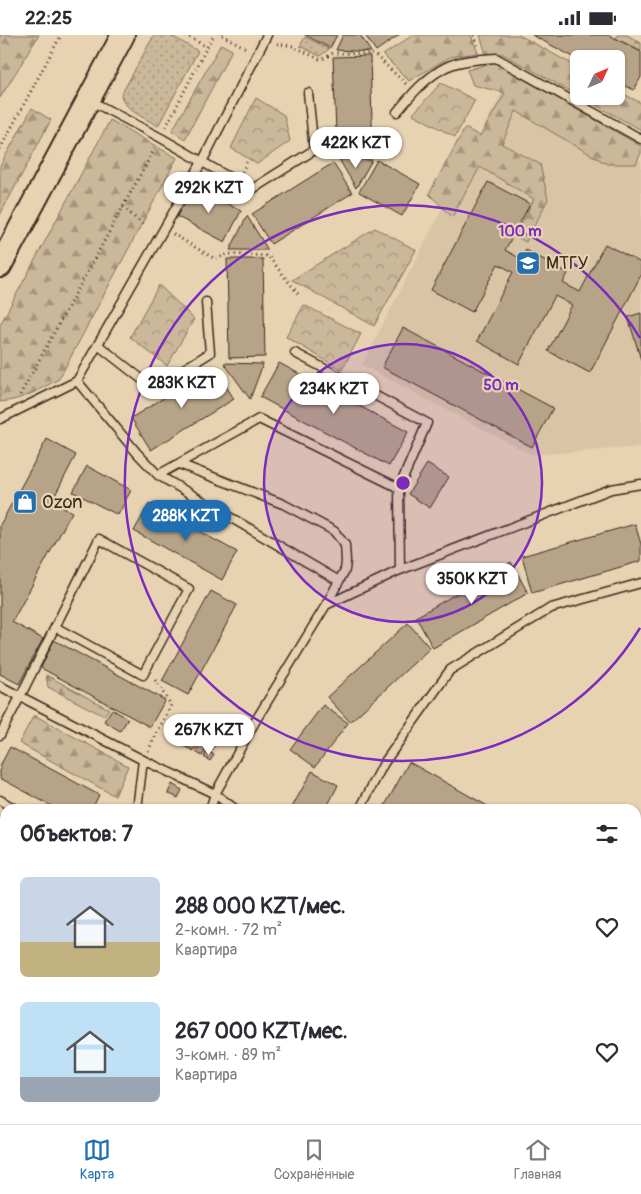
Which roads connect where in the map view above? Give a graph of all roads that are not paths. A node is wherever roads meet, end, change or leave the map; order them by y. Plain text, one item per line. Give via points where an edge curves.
1 (123, 35) edge
2 (265, 38) edge
3 (308, 93) dead end
4 (89, 100) junction
5 (396, 112) dead end
6 (641, 139) edge
7 (202, 162) junction
8 (0, 266) edge
9 (206, 302) dead end
10 (98, 345) junction
11 (295, 353) dead end
12 (77, 381) junction
13 (0, 419) edge
14 (179, 464) junction
15 (158, 475) junction
16 (641, 484) edge
17 (399, 488) junction
18 (400, 570) junction
19 (339, 581) junction
20 (641, 583) edge
21 (326, 605) junction
22 (55, 627) junction
23 (0, 686) edge
24 (20, 697) junction
25 (0, 735) edge
26 (143, 760) junction
27 (214, 794) junction
28 (138, 804) edge
29 (211, 804) edge
30 (228, 804) edge
31 (363, 804) edge

1 - 4 main road
2 - 7 lane
3 - 7 lane via 314,150 251,190
4 - 7 lane
4 - 8 main road
5 - 6 lane via 424,82 446,67 474,59 496,58
7 - 10 lane
9 - 10 lane via 210,353 153,388
10 - 12 lane
11 - 17 lane via 427,423
12 - 13 lane
12 - 15 lane
14 - 15 lane
14 - 17 lane via 259,419
14 - 19 lane via 282,505 334,531 345,545 345,570
15 - 19 lane
16 - 18 lane via 611,489
17 - 18 lane
18 - 21 lane
19 - 21 lane
20 - 31 lane via 551,608 450,670 384,763
21 - 27 lane
22 - 22 lane via 99,539 189,589 143,675
22 - 24 lane
23 - 24 lane
24 - 25 lane
24 - 26 lane
26 - 27 lane
26 - 28 lane
27 - 29 lane
27 - 30 lane

